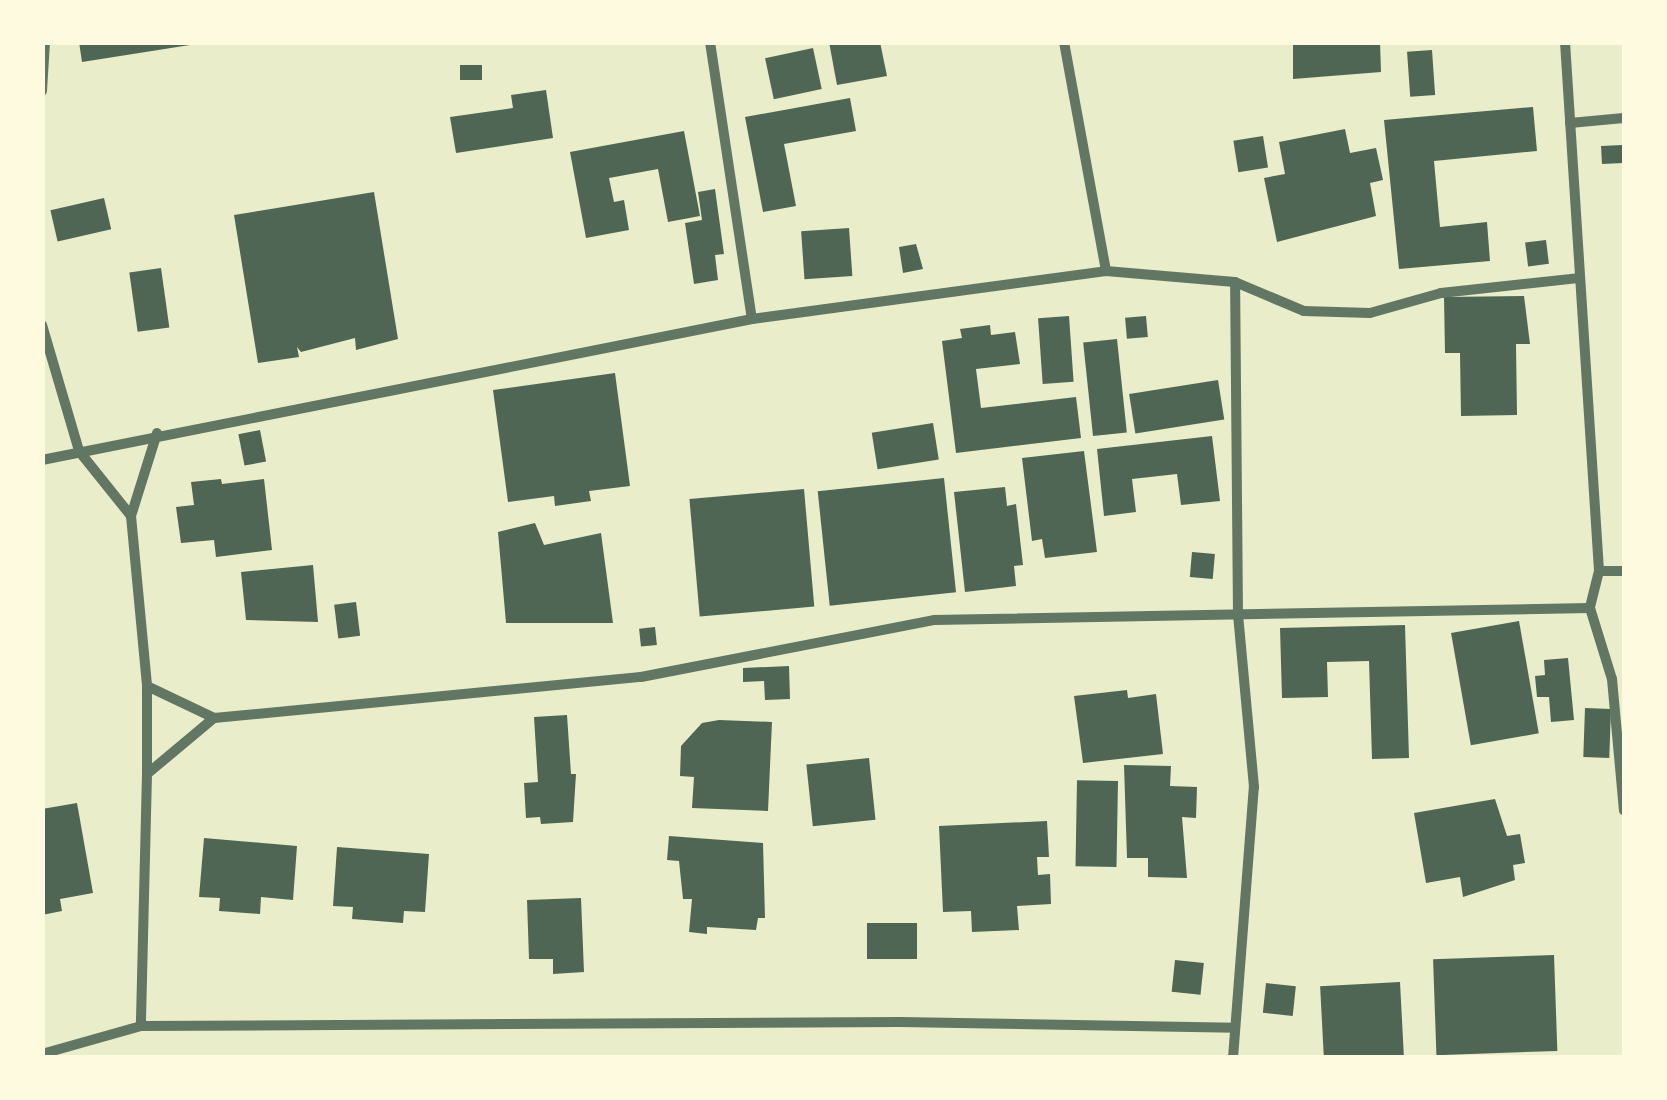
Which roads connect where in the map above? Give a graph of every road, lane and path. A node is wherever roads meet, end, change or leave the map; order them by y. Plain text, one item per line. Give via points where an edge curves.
1 (44, 42) edge
2 (710, 42) edge
3 (1064, 42) edge
4 (1565, 42) edge
5 (42, 91) edge
6 (1624, 118) edge
7 (1570, 123) junction
8 (1106, 271) junction
9 (1578, 278) junction
10 (1235, 282) junction
11 (752, 319) junction
12 (42, 324) edge
13 (158, 433) junction
14 (79, 451) junction
15 (42, 460) edge
16 (131, 516) junction
17 (1599, 571) junction
18 (1624, 572) edge
19 (1590, 608) junction
20 (1238, 615) junction
21 (147, 686) junction
22 (214, 718) junction
23 (147, 774) junction
24 (1624, 810) edge
25 (141, 1026) junction
26 (1236, 1028) junction
27 (42, 1054) edge
28 (1234, 1058) edge

1 - 5 street
2 - 11 street
3 - 8 street
4 - 7 street
6 - 7 street
7 - 9 street
8 - 10 street
8 - 11 street
9 - 10 street via 1441,293 1370,313 1304,311
9 - 17 street
10 - 20 street
11 - 13 street
12 - 14 street
13 - 14 street
13 - 16 street
14 - 15 street
14 - 16 street
16 - 21 street
17 - 18 street
17 - 19 street
19 - 20 street
19 - 24 street via 1612,679
20 - 22 street via 934,620 642,677
20 - 26 street via 1254,787
21 - 22 street
21 - 23 street
22 - 23 street
23 - 25 street
25 - 26 street
25 - 27 street
26 - 28 street

